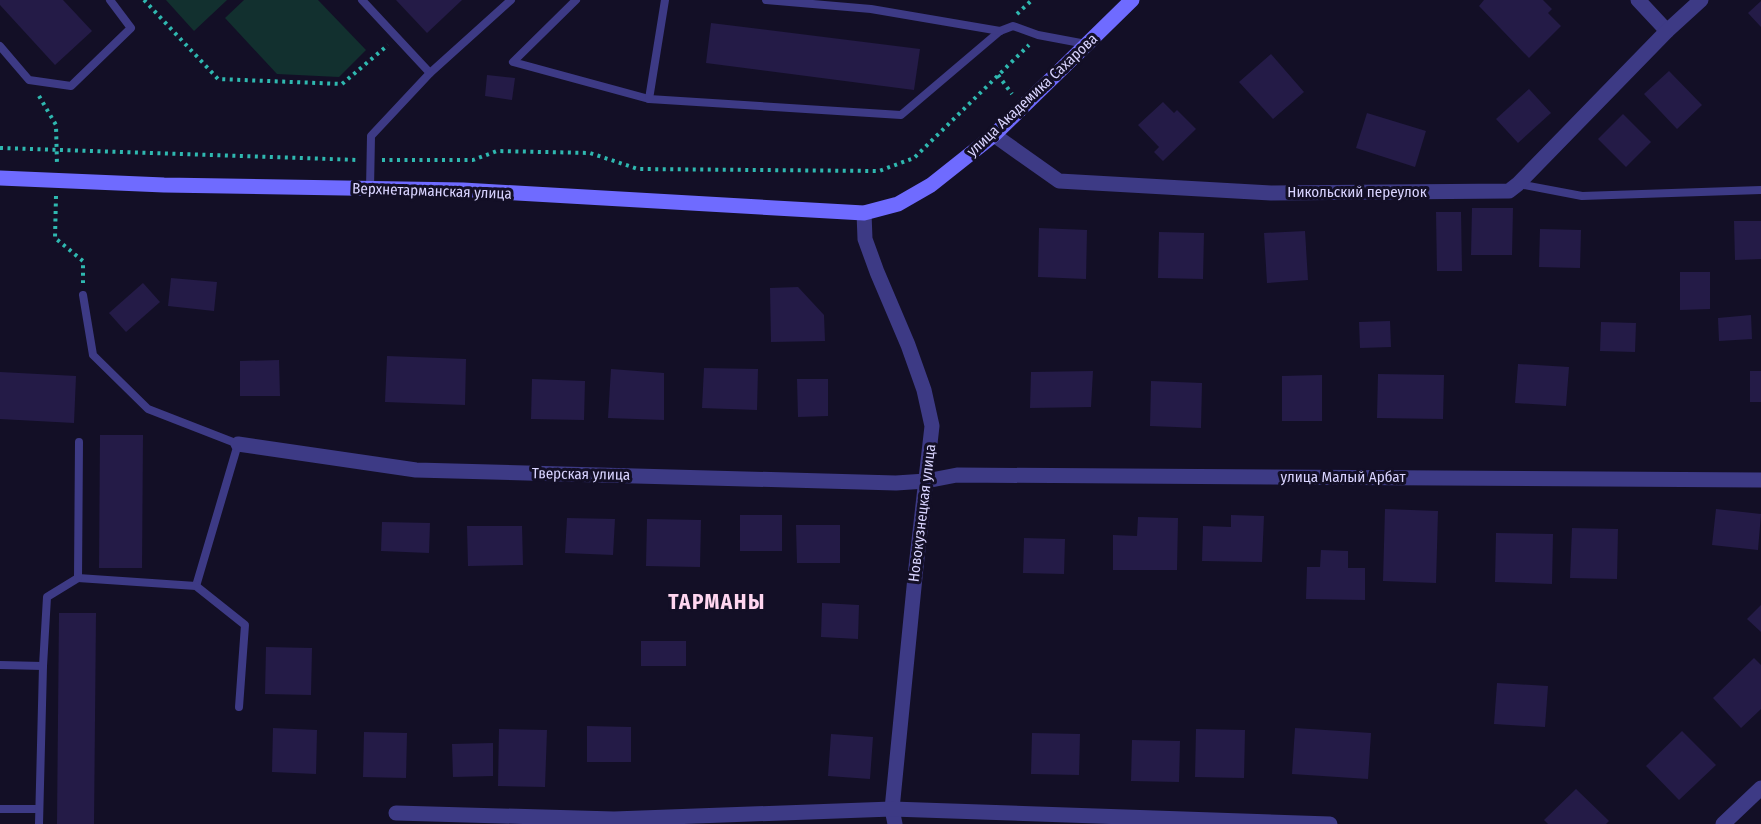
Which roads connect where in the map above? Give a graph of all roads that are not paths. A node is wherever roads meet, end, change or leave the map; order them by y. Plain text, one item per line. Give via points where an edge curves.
1 (110, 0) edge
2 (362, 0) edge
3 (511, 0) edge
4 (576, 0) edge
5 (665, 0) edge
6 (766, 0) edge
7 (1132, 0) edge
8 (1638, 0) edge
9 (1701, 0) edge
10 (872, 4) edge
11 (1000, 31) junction
12 (1667, 31) junction
13 (1086, 44) junction
14 (0, 46) edge
15 (430, 73) junction
16 (649, 99) junction
17 (994, 135) junction
18 (0, 178) edge
19 (1518, 184) junction
20 (370, 189) junction
21 (1761, 190) edge
22 (864, 213) junction
23 (83, 295) dead end
24 (79, 442) dead end
25 (238, 444) junction
26 (1761, 480) edge
27 (926, 481) junction
28 (78, 578) junction
29 (196, 586) junction
30 (0, 665) edge
31 (43, 666) junction
32 (239, 707) dead end
33 (1761, 788) edge
34 (0, 809) edge
35 (39, 809) junction
36 (396, 813) dead end
37 (893, 816) edge
38 (614, 821) edge
39 (39, 824) edge
40 (1330, 824) edge
41 (1724, 824) edge

1 - 14 lane via 131,28 71,86 29,80
2 - 15 lane
3 - 15 lane
4 - 16 lane via 513,62
5 - 16 lane
6 - 10 lane
7 - 13 street, улица Академика Сахарова
8 - 12 street
9 - 12 street
10 - 11 lane
11 - 13 lane via 1013,26
11 - 16 lane via 901,115
12 - 19 street
13 - 17 street, улица Академика Сахарова
15 - 20 lane via 371,136
17 - 19 street, Никольский переулок via 1059,181 1271,193 1509,191
17 - 22 street, улица Академика Сахарова via 931,185 898,204
18 - 20 street, Верхнетарманская улица
19 - 21 lane via 1582,196
20 - 22 street, Верхнетарманская улица via 463,190
22 - 27 street, Новокузнецкая улица via 865,239 926,399 932,426
23 - 25 lane via 93,356 148,409
24 - 28 lane
25 - 27 street, Тверская улица via 416,470
25 - 29 lane
26 - 27 street, улица Малый Арбат via 957,475
27 - 37 street, Новокузнецкая улица via 906,653
28 - 29 lane
28 - 31 lane via 47,597
29 - 32 lane via 245,625
30 - 31 lane
31 - 35 lane
33 - 41 street
34 - 35 lane
35 - 39 lane
36 - 38 street
37 - 38 street
37 - 40 street

